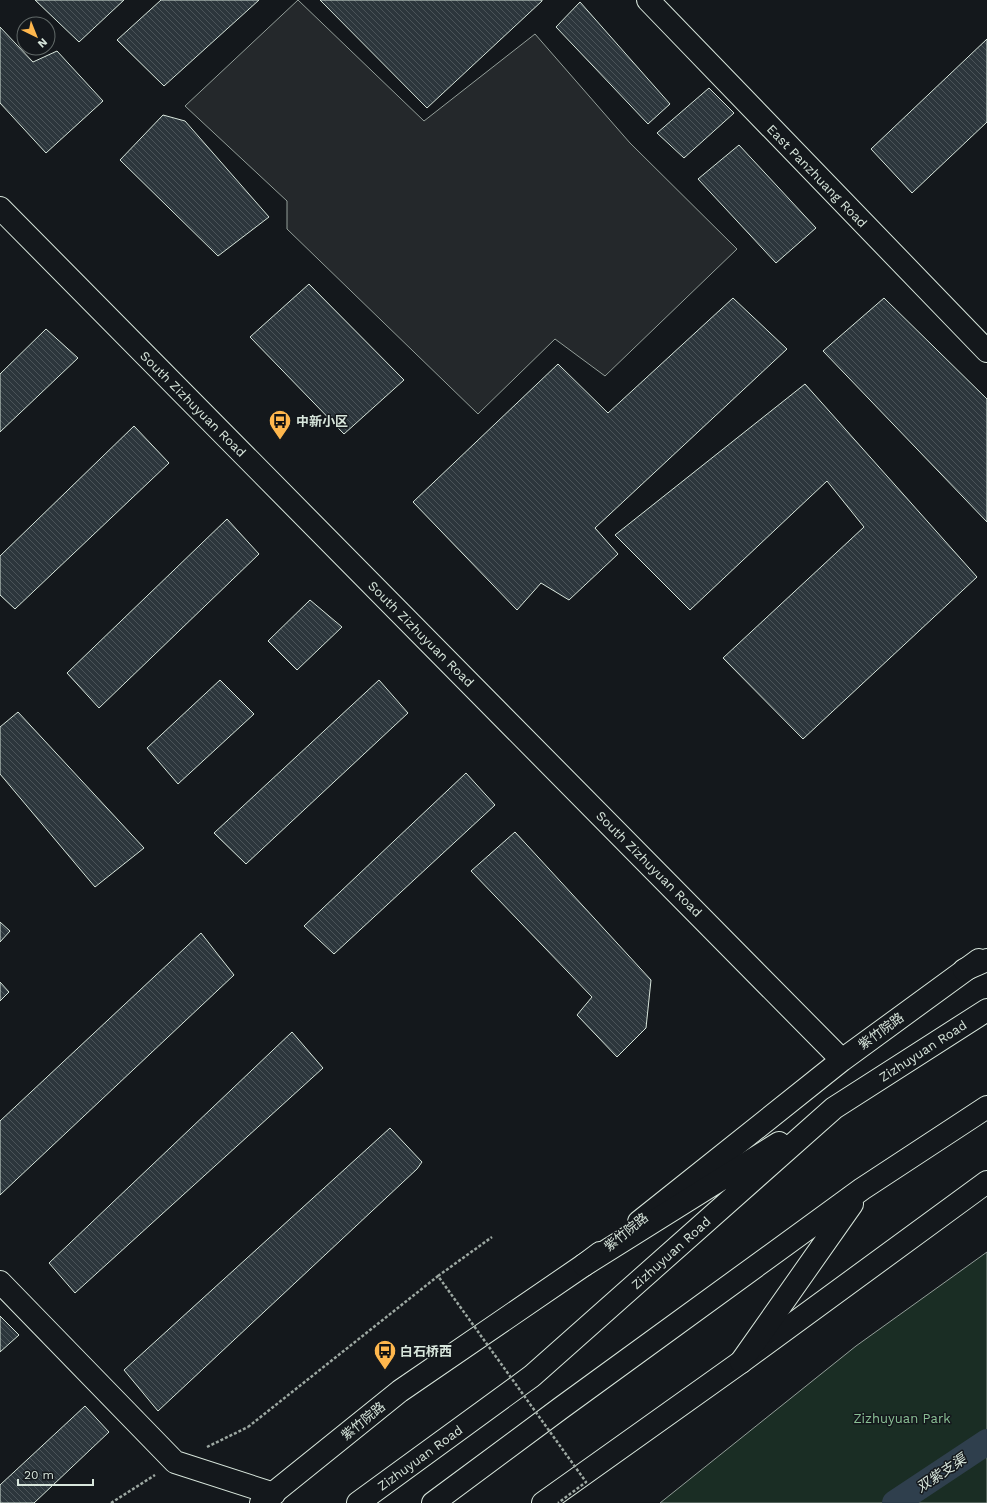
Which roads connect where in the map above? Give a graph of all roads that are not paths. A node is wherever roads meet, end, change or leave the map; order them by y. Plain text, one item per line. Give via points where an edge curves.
1 (648, 0) edge
2 (0, 208) edge
3 (987, 351) edge
4 (987, 955) edge
5 (987, 960) edge
6 (964, 970) junction
7 (987, 1010) edge
8 (842, 1060) junction
9 (987, 1106) edge
10 (834, 1108) junction
11 (987, 1182) edge
12 (862, 1189) junction
13 (584, 1265) junction
14 (0, 1282) edge
15 (741, 1362) junction
16 (267, 1499) edge
17 (358, 1503) edge
18 (433, 1503) edge
19 (543, 1503) edge

1 - 3 main road, East Panzhuang Road
2 - 8 main road, South Zizhuyuan Road
4 - 6 main road, 紫竹院路
5 - 6 main road
6 - 8 main road, 紫竹院路
7 - 10 main road, Zizhuyuan Road
8 - 13 main road, 紫竹院路
9 - 12 main road
10 - 13 main road
10 - 17 main road, Zizhuyuan Road via 532,1376
11 - 15 main road
12 - 15 main road
12 - 18 main road
13 - 16 main road, 紫竹院路 via 400,1391
14 - 16 main road via 176,1462
15 - 19 main road

